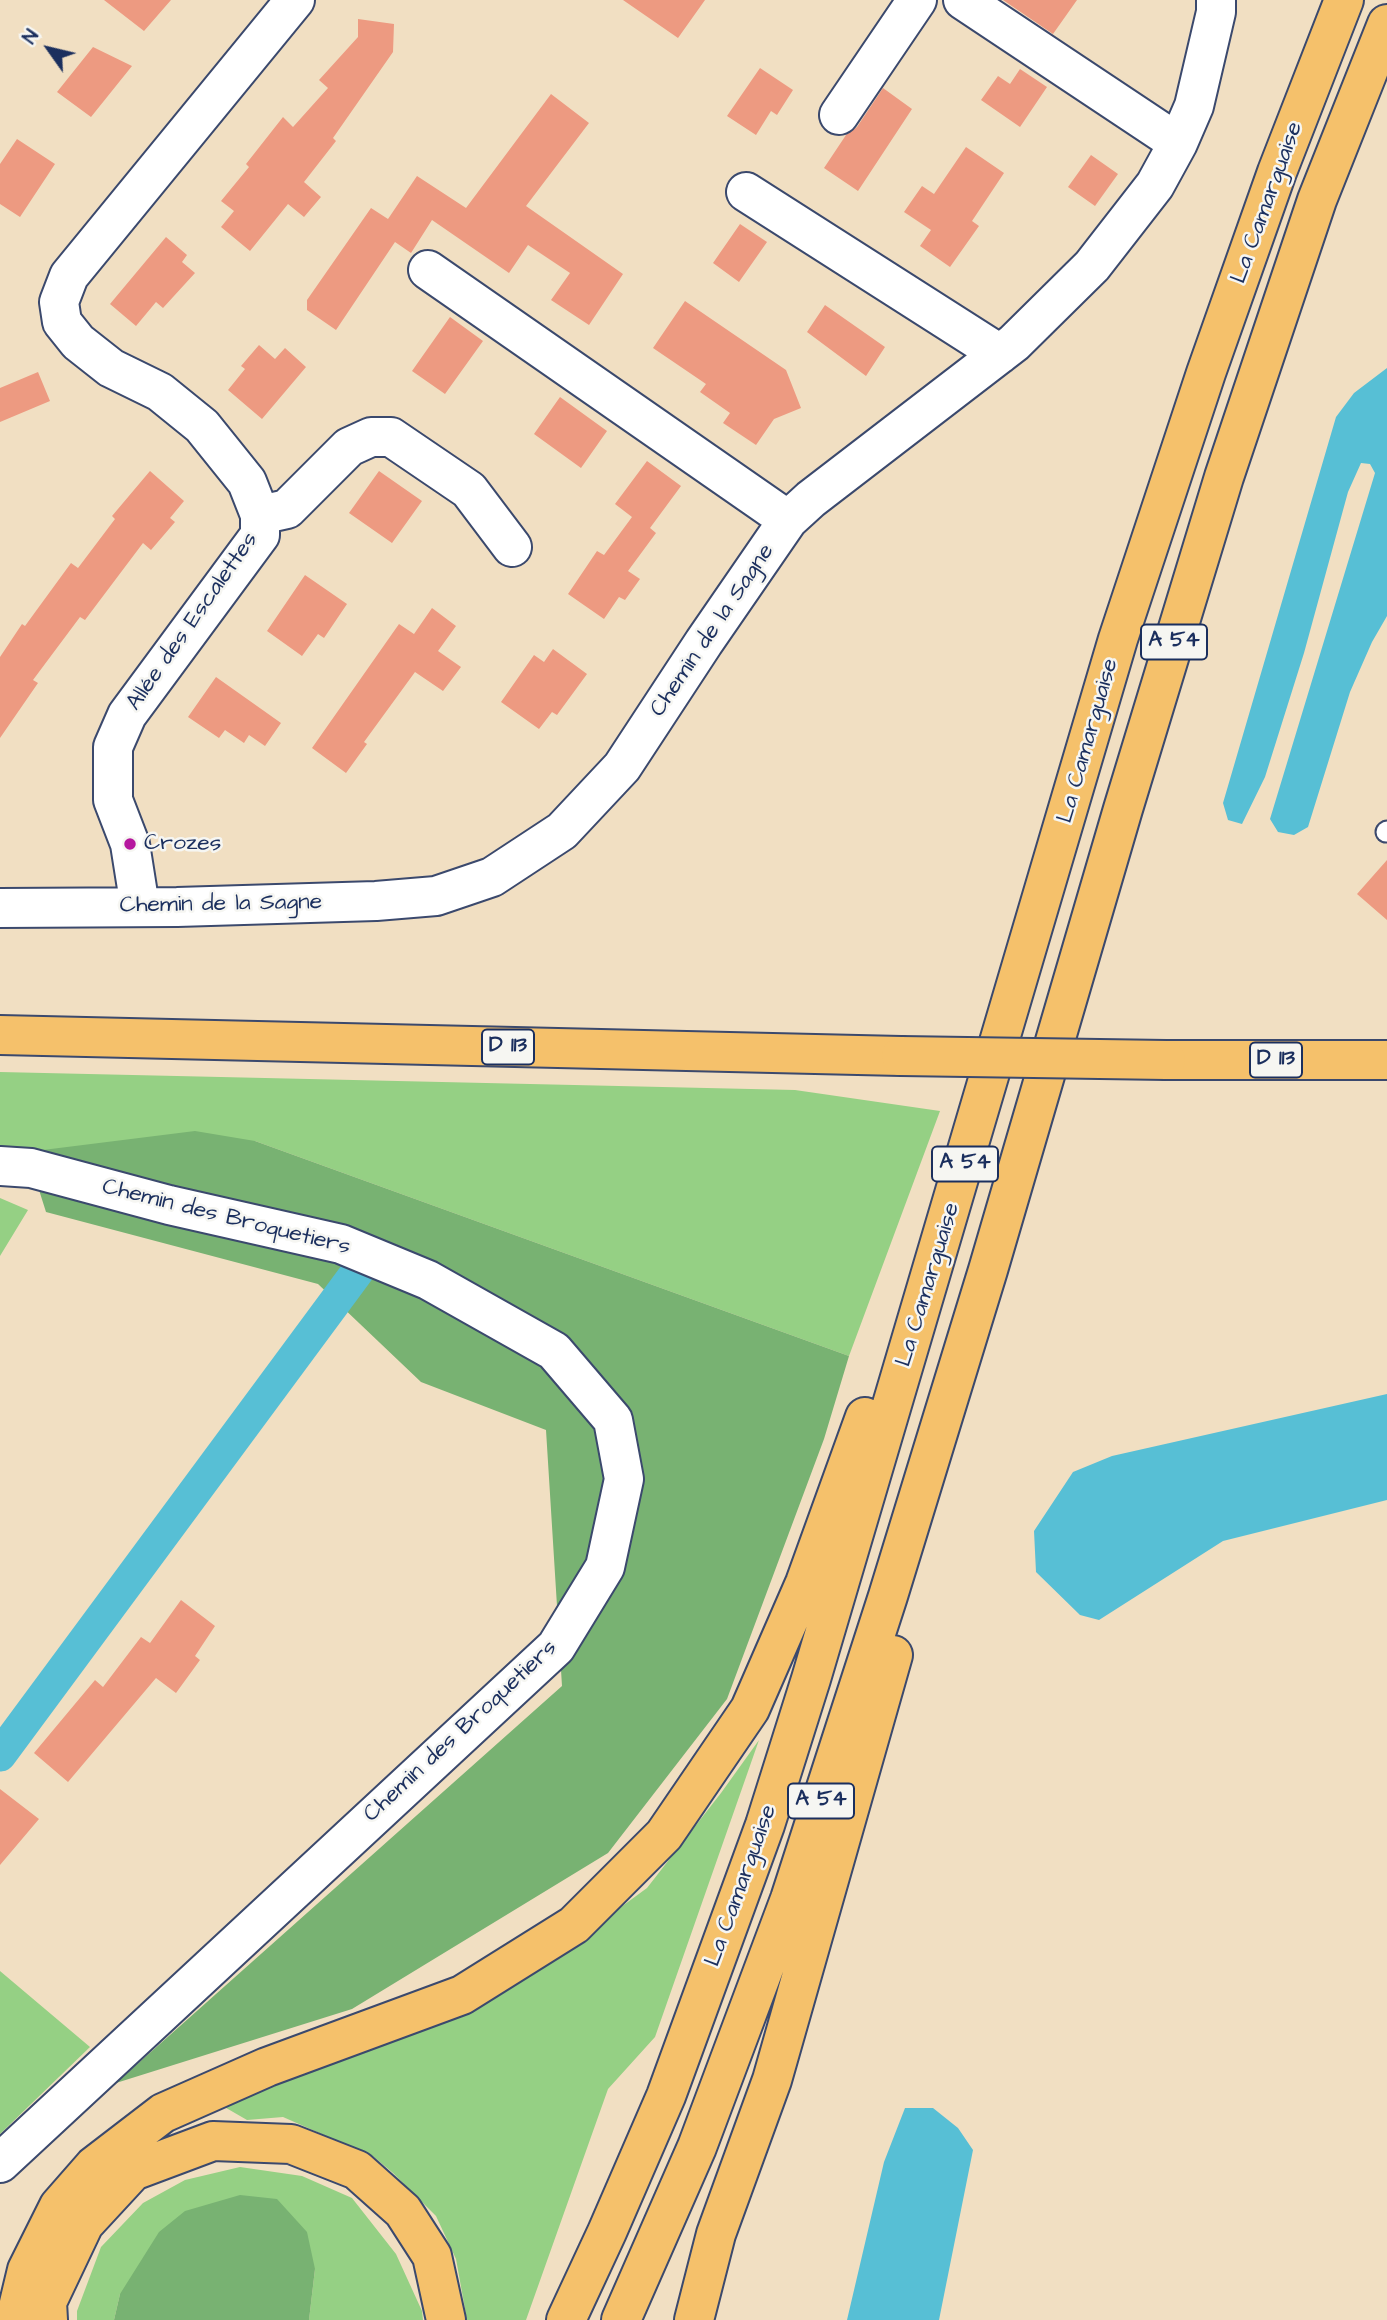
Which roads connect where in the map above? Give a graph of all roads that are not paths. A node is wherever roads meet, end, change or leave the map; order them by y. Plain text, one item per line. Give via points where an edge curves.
1 (295, 0) edge
2 (917, 0) edge
3 (962, 0) edge
4 (1216, 0) edge
5 (1344, 0) edge
6 (1387, 24) edge
7 (839, 115) dead end
8 (1178, 143) junction
9 (746, 192) dead end
10 (428, 270) dead end
11 (1000, 354) junction
12 (260, 515) junction
13 (788, 520) junction
14 (512, 547) dead end
15 (140, 907) junction
16 (0, 908) edge
17 (0, 1035) edge
18 (1387, 1060) edge
19 (972, 1142) junction
20 (0, 1166) edge
21 (988, 1270) junction
22 (0, 2163) edge
23 (15, 2320) edge
24 (48, 2320) edge
25 (446, 2320) edge
26 (566, 2320) edge
27 (621, 2320) edge
28 (695, 2320) edge

1 - 12 street, Allée des Escalettes via 69,276 59,302 62,322 78,342 111,368 160,392 202,426 247,482
2 - 7 street
3 - 8 street
4 - 8 street, Chemin de la Sagne via 1194,106
5 - 19 main road, La Camarguaise / A 54 via 1206,373 1118,639
6 - 21 main road, La Camarguaise / A 54 via 1317,200 1224,477
8 - 11 street, Chemin de la Sagne via 1155,185 1092,266
9 - 11 street
10 - 13 street
11 - 13 street, Chemin de la Sagne
12 - 14 street via 287,509 349,447 372,437 391,437 469,491
12 - 15 street, Allée des Escalettes via 260,535 127,715 113,747 113,800 130,844
13 - 15 street, Chemin de la Sagne via 622,767 562,831 492,877 436,896
15 - 16 street, Chemin de la Sagne
17 - 18 main road, D 113, bridge via 901,1056
19 - 23 main road via 805,1583 750,1709 664,1835 574,1925 461,1995 267,2067 163,2113 94,2166 59,2206 27,2270
19 - 26 main road, La Camarguaise / A 54 via 765,1825 666,2096
20 - 22 street, Chemin des Broquetiers via 31,1168 341,1244 428,1280 554,1351 613,1420 624,1479 606,1567 556,1647
21 - 27 main road, La Camarguaise / A 54 via 790,1899 696,2147
21 - 28 main road via 885,1689 772,2080 716,2234
24 - 25 main road via 47,2302 84,2224 133,2171 213,2141 291,2144 357,2170 403,2211 432,2256

